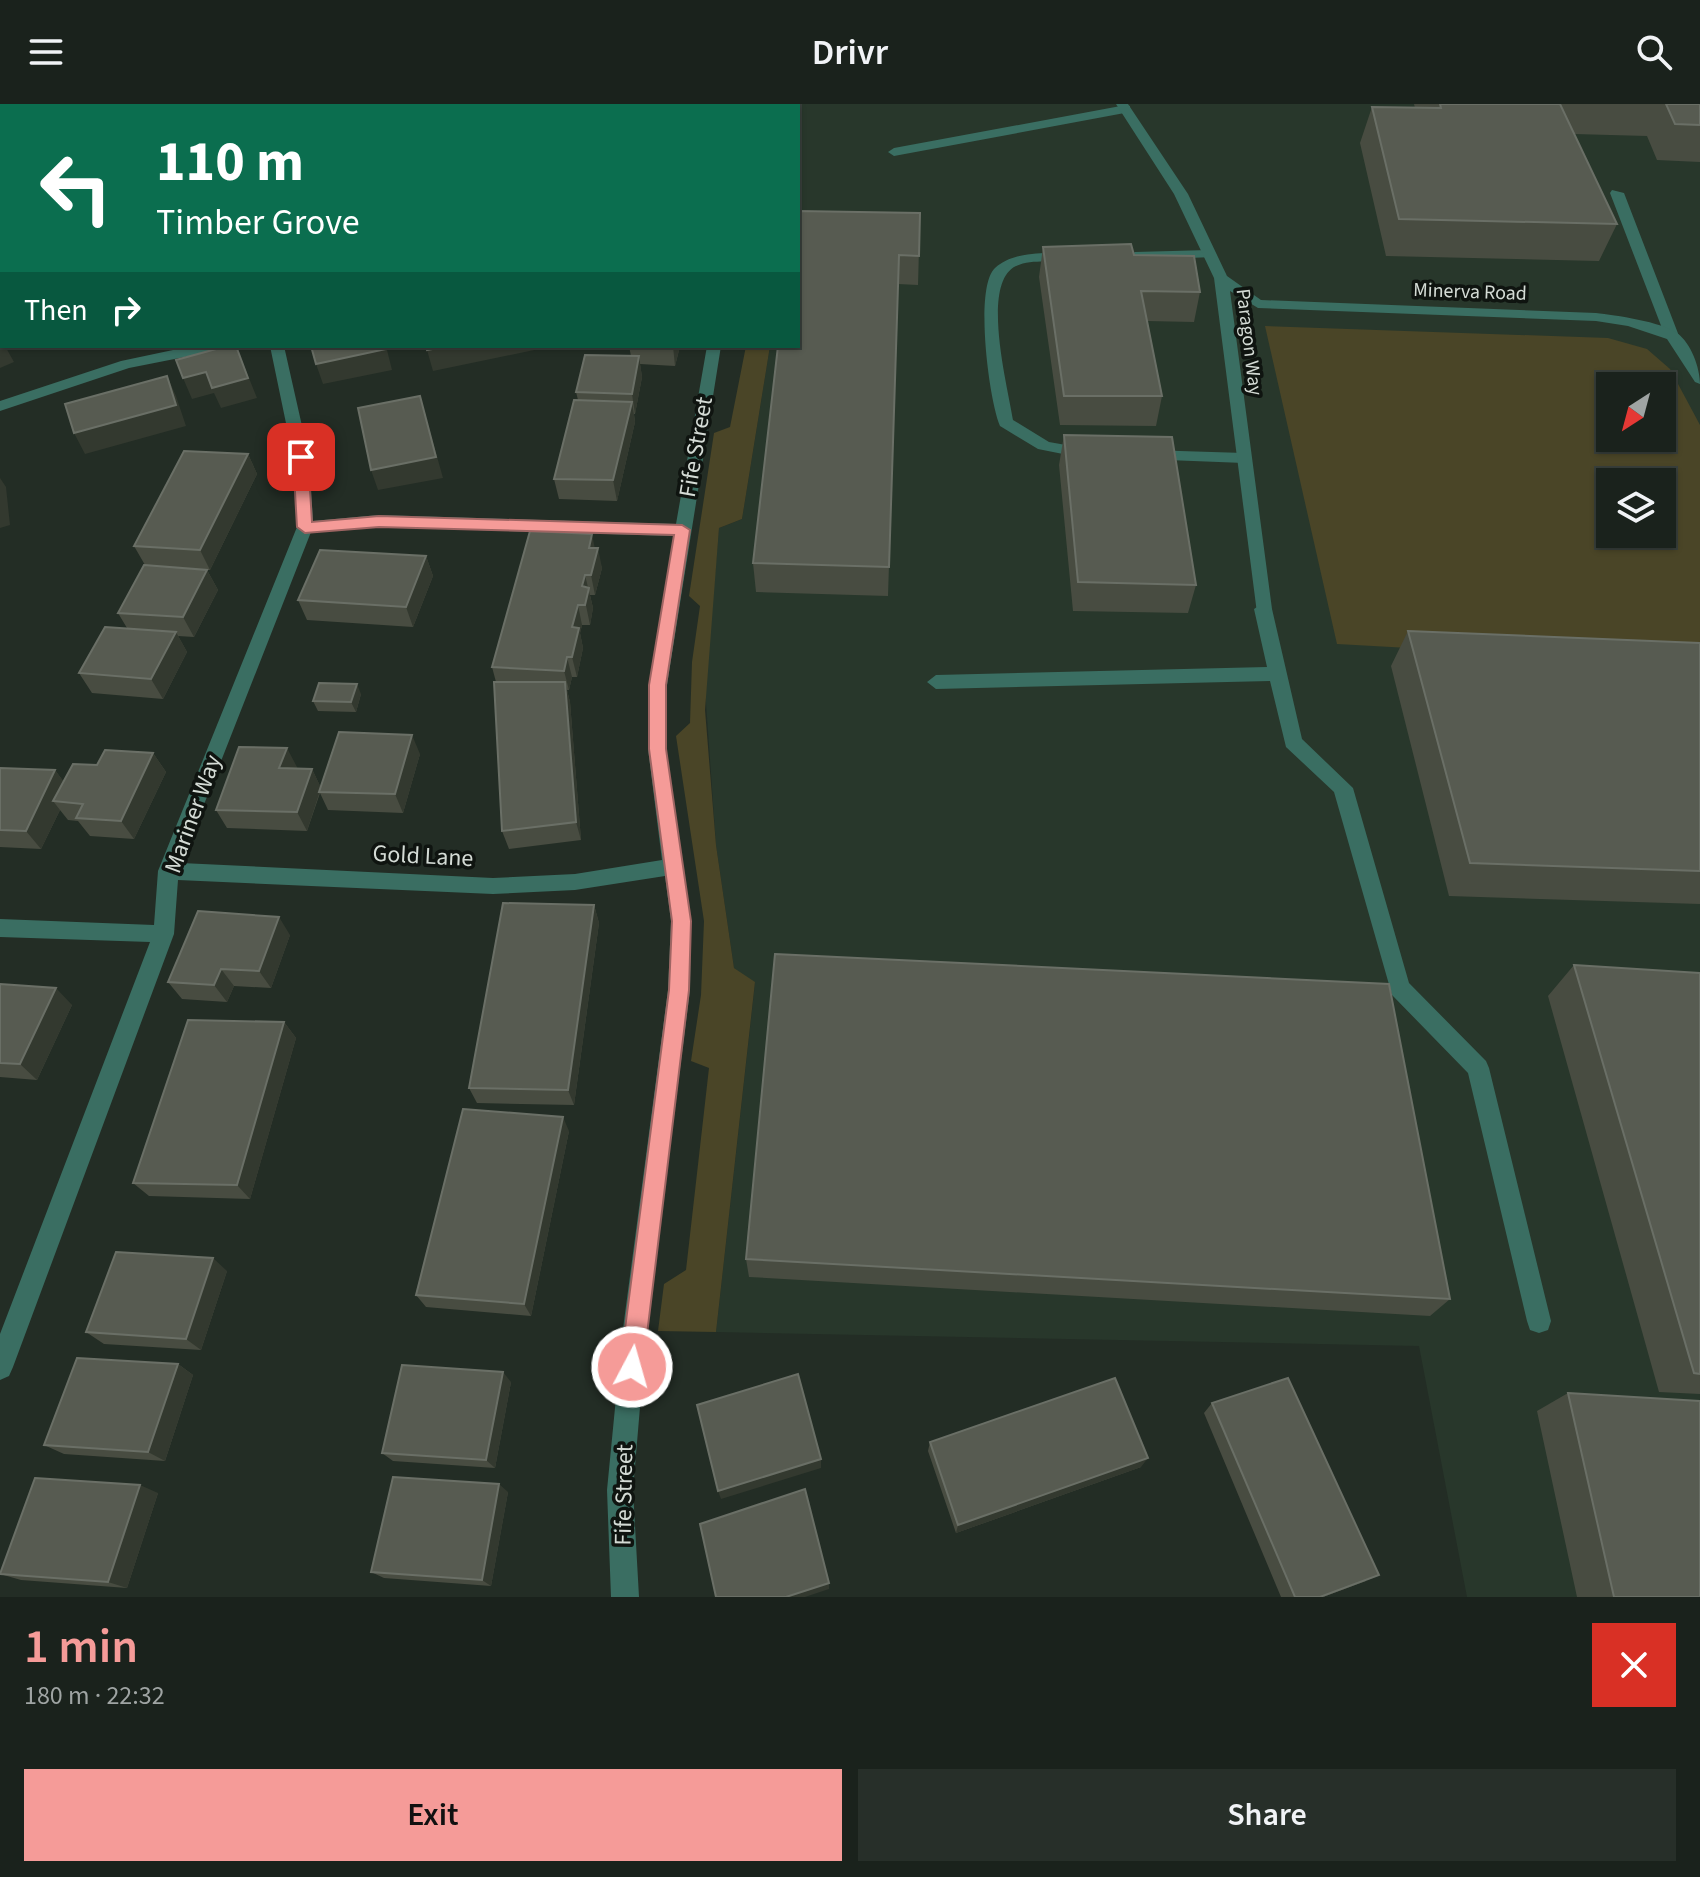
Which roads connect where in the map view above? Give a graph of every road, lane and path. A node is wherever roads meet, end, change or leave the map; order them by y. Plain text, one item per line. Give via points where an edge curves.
1 (1124, 107) edge
2 (894, 152) dead end
3 (1617, 193) dead end
4 (1209, 254) junction
5 (1119, 256) edge
6 (1090, 257) edge
7 (1221, 278) junction
8 (1672, 336) junction
9 (205, 348) edge
10 (277, 348) edge
11 (714, 348) edge
12 (1700, 379) edge
13 (0, 406) edge
14 (1244, 458) junction
15 (305, 527) junction
16 (682, 530) junction
17 (1278, 674) junction
18 (936, 682) dead end
19 (675, 866) junction
20 (168, 871) junction
21 (0, 928) edge
22 (164, 934) junction
23 (1539, 1321) dead end
24 (0, 1367) edge
25 (625, 1597) edge

1 - 2 street
1 - 4 street, Paragon Way via 1181,194
3 - 8 street
4 - 5 street
4 - 7 street, Paragon Way
6 - 14 street via 1030,258 996,274 988,295 1006,422 1031,443 1067,453
7 - 8 street, Minerva Road via 1258,304 1596,317
7 - 14 street, Paragon Way
8 - 12 street
9 - 13 street via 126,364
10 - 15 street, Mariner Way via 301,457
11 - 16 street, Fife Street
14 - 17 street, Paragon Way via 1263,609
15 - 16 street via 379,521
15 - 20 street, Mariner Way
16 - 19 street, Fife Street via 658,685 657,749
17 - 18 street
17 - 23 street, Paragon Way via 1293,742 1343,788 1400,988 1478,1068
19 - 20 street, Gold Lane via 575,882 493,886
19 - 25 street, Fife Street via 681,921 679,990 634,1336 620,1490
20 - 22 street, Mariner Way
21 - 22 street
22 - 24 street, Mariner Way

